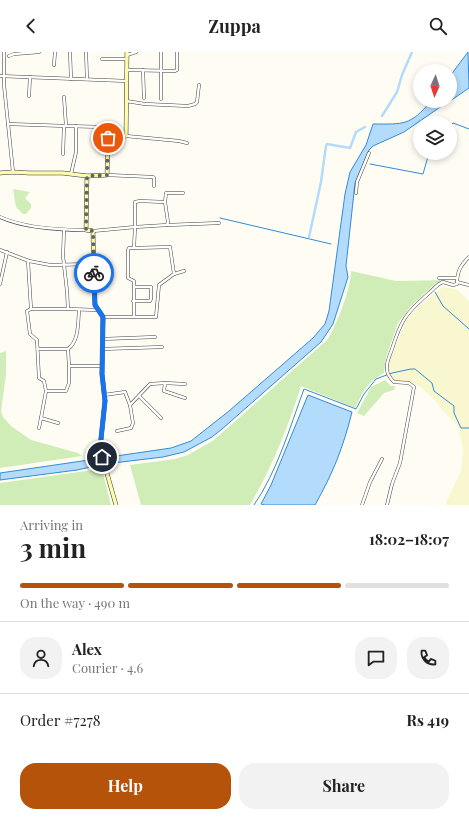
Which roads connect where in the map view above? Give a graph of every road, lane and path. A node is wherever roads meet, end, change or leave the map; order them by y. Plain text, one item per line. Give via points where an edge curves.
1 (39, 52) edge
2 (55, 52) edge
3 (70, 52) edge
4 (86, 52) edge
5 (136, 52) edge
6 (161, 52) edge
7 (177, 52) edge
8 (14, 53) edge
9 (6, 55) edge
10 (127, 55) edge
11 (102, 58) dead end
12 (54, 65) dead end
13 (128, 70) junction
14 (143, 70) junction
15 (161, 70) junction
16 (2, 76) edge
17 (30, 77) junction
18 (71, 79) junction
19 (87, 79) junction
20 (127, 81) junction
21 (199, 85) dead end
22 (29, 96) dead end
23 (64, 97) dead end
24 (144, 98) dead end
25 (161, 99) dead end
26 (126, 101) junction
27 (8, 124) junction
28 (65, 126) junction
29 (76, 126) junction
30 (111, 134) junction
31 (126, 136) junction
32 (187, 143) dead end
33 (369, 153) dead end
34 (64, 154) dead end
35 (13, 172) junction
36 (0, 173) edge
37 (72, 174) junction
38 (107, 175) junction
39 (87, 176) junction
40 (154, 186) dead end
41 (183, 193) dead end
42 (356, 193) dead end
43 (165, 202) junction
44 (0, 217) edge
45 (219, 223) dead end
46 (167, 225) junction
47 (135, 227) junction
48 (64, 230) junction
49 (86, 230) junction
50 (93, 231) junction
51 (134, 248) junction
52 (0, 250) edge
53 (7, 252) junction
54 (469, 257) edge
55 (28, 260) junction
56 (93, 264) junction
57 (64, 265) junction
58 (184, 271) dead end
59 (174, 274) junction
60 (439, 278) dead end
61 (456, 278) junction
62 (0, 284) edge
63 (456, 284) junction
64 (469, 285) edge
65 (134, 287) junction
66 (133, 301) junction
67 (31, 309) junction
68 (68, 309) junction
69 (79, 310) junction
70 (98, 310) junction
71 (103, 317) junction
72 (134, 317) junction
73 (154, 337) dead end
74 (102, 339) junction
75 (162, 347) dead end
76 (38, 349) junction
77 (68, 349) junction
78 (102, 349) junction
79 (69, 366) junction
80 (102, 366) junction
81 (165, 383) junction
82 (185, 384) dead end
83 (46, 391) junction
84 (104, 395) junction
85 (139, 396) junction
86 (185, 398) dead end
87 (130, 405) junction
88 (41, 418) junction
89 (161, 418) dead end
90 (58, 423) dead end
91 (39, 428) dead end
92 (117, 431) dead end
93 (382, 459) dead end
94 (116, 505) edge
95 (362, 505) edge
96 (387, 505) edge

1 - 8 street
2 - 12 street
3 - 18 street
4 - 19 street
5 - 10 street
6 - 15 street
7 - 15 street via 176,70
8 - 9 street
9 - 16 street
10 - 11 street
10 - 13 main road
13 - 14 street
13 - 20 main road
14 - 15 street
14 - 24 street
15 - 25 street
16 - 17 street
16 - 27 street
17 - 18 street
17 - 22 street
18 - 19 street
19 - 20 street
20 - 26 main road
21 - 26 street via 197,102 188,106
23 - 28 street
26 - 31 main road
27 - 28 street
27 - 35 street
28 - 29 street
28 - 34 street
29 - 30 street via 103,127
29 - 37 street via 76,152
30 - 31 main road
30 - 38 main road via 108,138
31 - 32 street
33 - 42 street via 357,182
35 - 36 main road
35 - 37 main road
37 - 39 main road
38 - 39 main road
38 - 40 street via 153,177
39 - 49 main road
41 - 43 street via 166,193
43 - 46 street
43 - 47 street via 136,202
44 - 48 street via 37,227
45 - 46 street
46 - 47 street
47 - 50 street
47 - 51 street
48 - 49 street
48 - 57 street
49 - 50 main road
50 - 56 main road
51 - 59 street via 170,247
51 - 65 street via 128,250 128,278 133,280
52 - 53 street
53 - 55 street
53 - 62 street
54 - 61 street via 462,264
55 - 57 street
55 - 67 street
56 - 57 street
56 - 70 main road via 95,305
57 - 68 street
58 - 59 street
59 - 72 street via 159,285 156,317
60 - 61 street
61 - 63 street
63 - 64 street
63 - 96 street via 440,283 410,310 397,332 387,364 388,374 396,383 406,382 414,387 400,463
65 - 66 street
65 - 66 street via 151,287 151,299
66 - 72 street
67 - 68 street
67 - 76 street via 27,311 30,331 37,340
68 - 69 street
69 - 70 street
69 - 77 street via 74,343
70 - 71 main road
71 - 72 street
71 - 74 main road
73 - 74 street
74 - 78 main road
75 - 78 street
76 - 77 street
76 - 83 street via 39,378 44,381
77 - 79 street
78 - 80 main road
79 - 80 street
79 - 83 street via 66,391
80 - 84 main road
81 - 82 street
81 - 85 street via 150,384
81 - 86 street via 164,391
83 - 88 street
84 - 87 street via 125,392
84 - 94 main road via 100,448
85 - 87 street
85 - 89 street
87 - 92 street via 133,426
88 - 90 street
88 - 91 street
93 - 95 street

